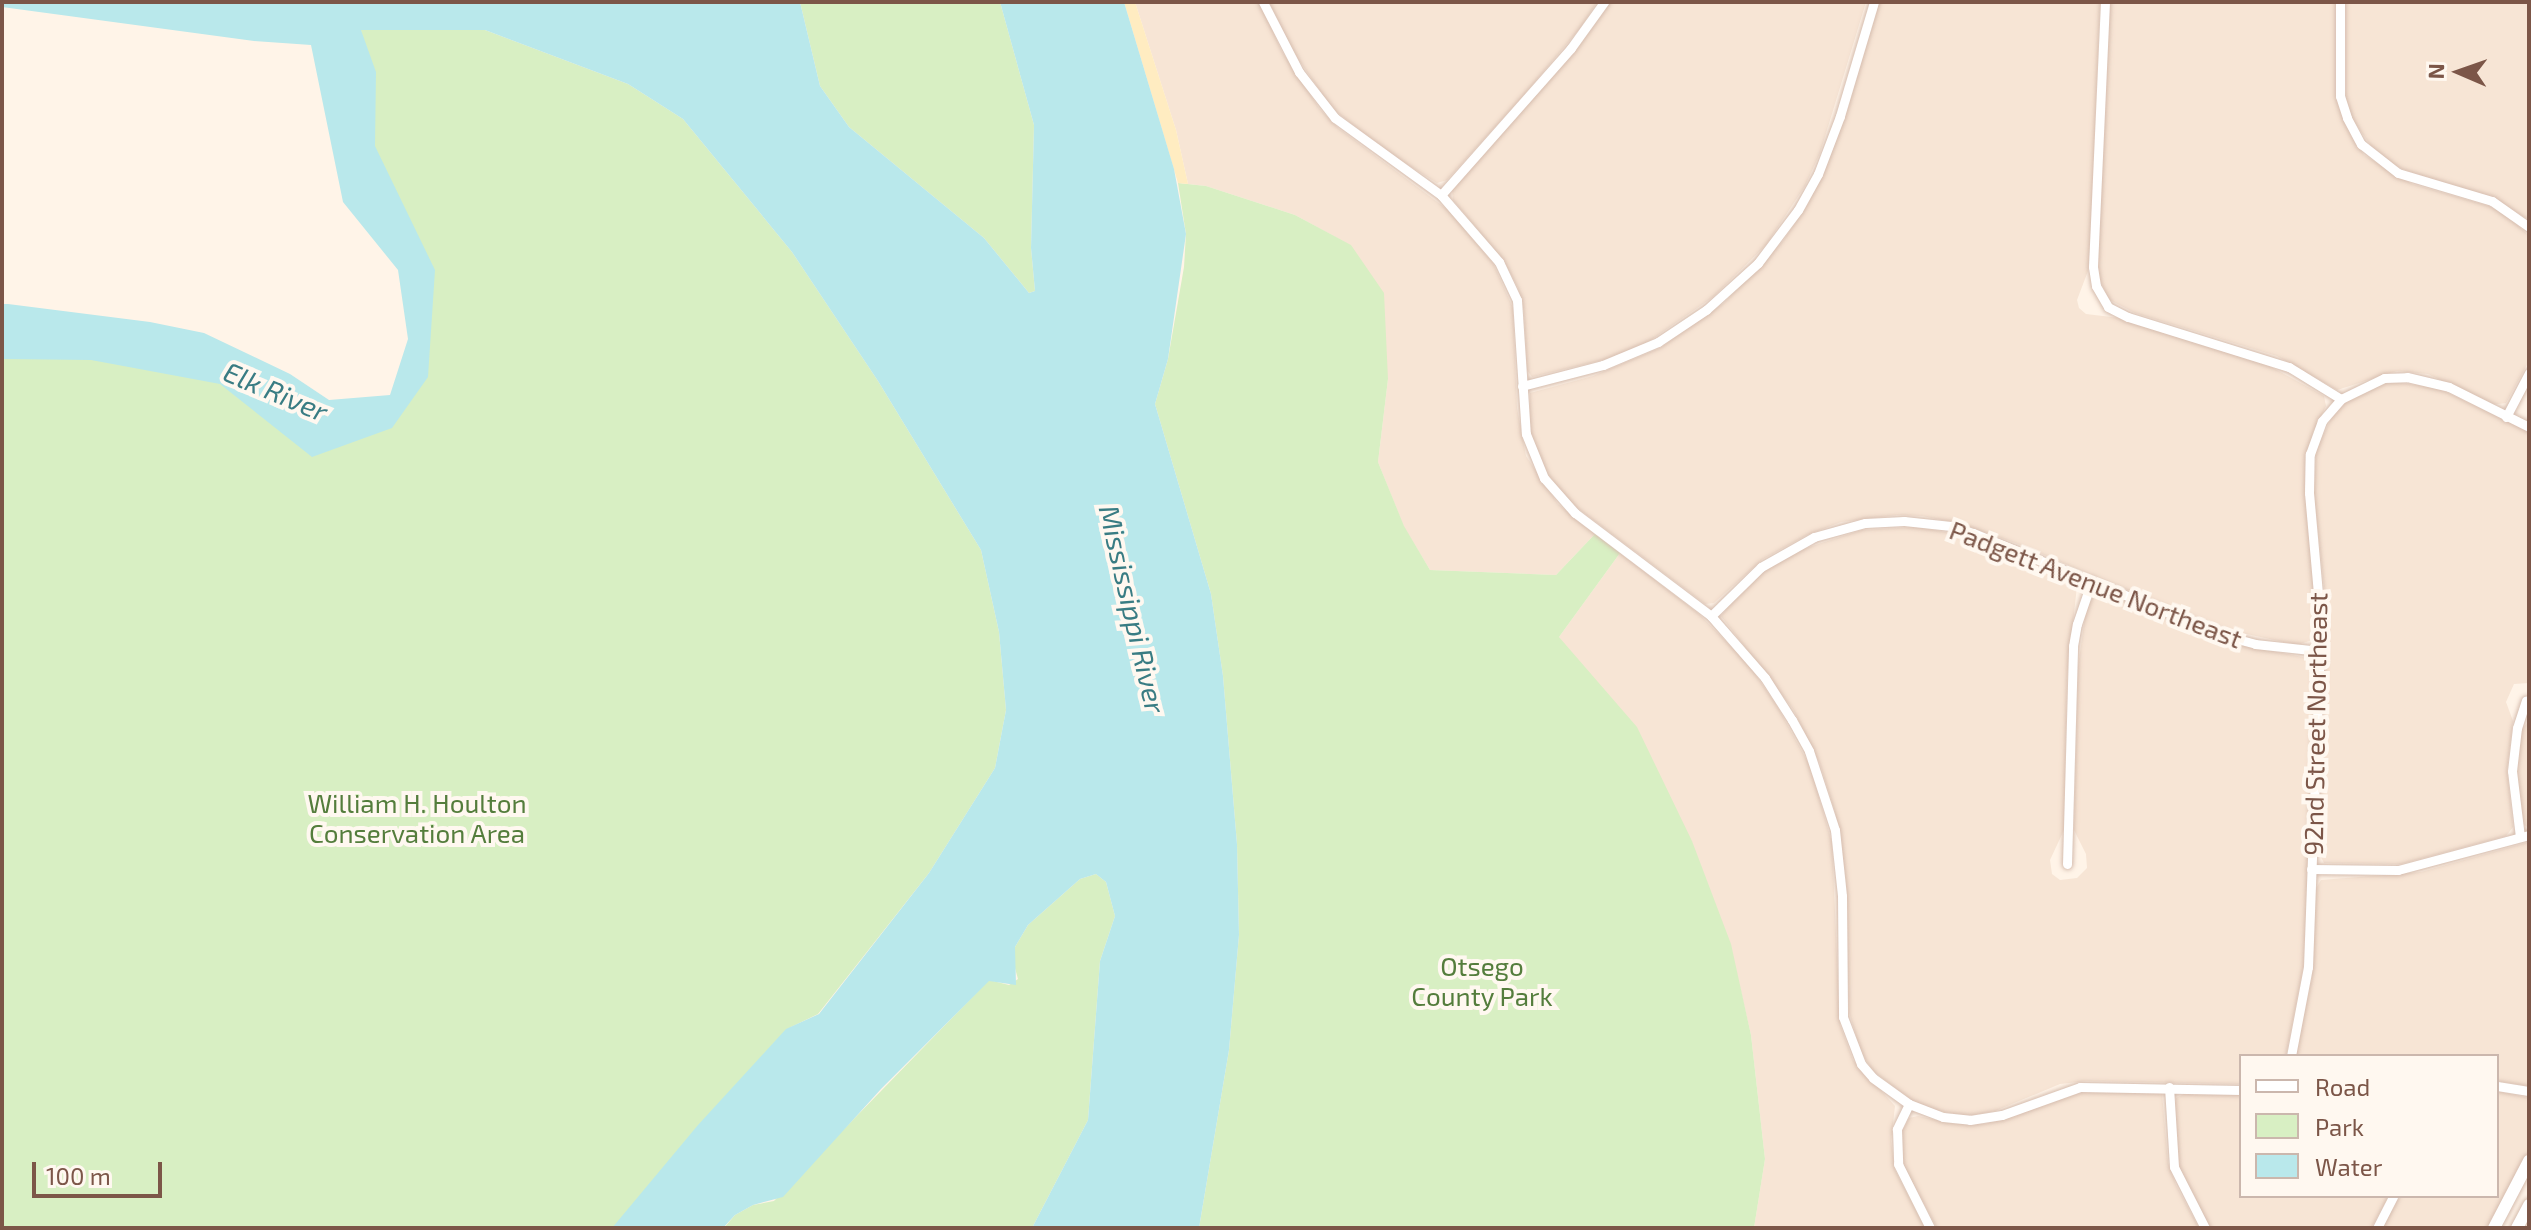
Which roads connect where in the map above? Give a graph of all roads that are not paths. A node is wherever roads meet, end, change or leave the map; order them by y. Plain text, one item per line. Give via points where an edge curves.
1 (1263, 2) edge
2 (1604, 2) edge
3 (1874, 2) edge
4 (2105, 2) edge
5 (2340, 2) edge
6 (1441, 195) junction
7 (2529, 227) edge
8 (2529, 373) edge
9 (1522, 386) junction
10 (2341, 399) junction
11 (2506, 417) junction
12 (2529, 427) edge
13 (2092, 580) junction
14 (1711, 616) junction
15 (2320, 651) junction
16 (2526, 700) dead end
17 (2524, 836) edge
18 (2067, 864) dead end
19 (2311, 869) junction
20 (2291, 1054) edge
21 (2499, 1086) edge
22 (2169, 1087) junction
23 (2239, 1090) edge
24 (2529, 1091) edge
25 (1909, 1104) junction
26 (2529, 1161) edge
27 (2392, 1198) edge
28 (2529, 1205) edge
29 (1930, 1228) edge
30 (2205, 1228) edge
31 (2377, 1228) edge
32 (2494, 1228) edge
33 (2517, 1228) edge

1 - 6 street via 1299,72 1335,118
2 - 6 street via 1571,48
3 - 9 street via 1818,174 1758,263 1706,310 1658,342 1603,365
4 - 10 street via 2093,267 2100,296 2116,313 2289,367
5 - 7 street via 2340,96 2361,144 2398,173 2492,201
6 - 9 street via 1488,246 1511,287 1519,318
8 - 11 street
9 - 14 street via 1529,448 1559,498
10 - 11 street via 2384,378 2407,377 2449,387
10 - 15 street, 92nd Street Northeast via 2322,421 2310,454
11 - 12 street
13 - 14 street, Padgett Avenue Northeast via 1951,526 1875,522 1835,530 1781,554 1747,578
13 - 15 street, Padgett Avenue Northeast via 2226,636
13 - 18 street via 2073,646
14 - 25 street via 1765,678 1809,751 1838,851 1847,1030 1861,1064
15 - 19 street, 92nd Street Northeast
16 - 17 street via 2512,771
17 - 19 street via 2398,870
19 - 20 street, 92nd Street Northeast via 2306,984
21 - 24 street
22 - 23 street
22 - 25 street via 2080,1087 1982,1120 1943,1117
22 - 30 street via 2174,1167
25 - 29 street via 1897,1129 1898,1164
26 - 32 main road
27 - 31 street
28 - 33 main road

